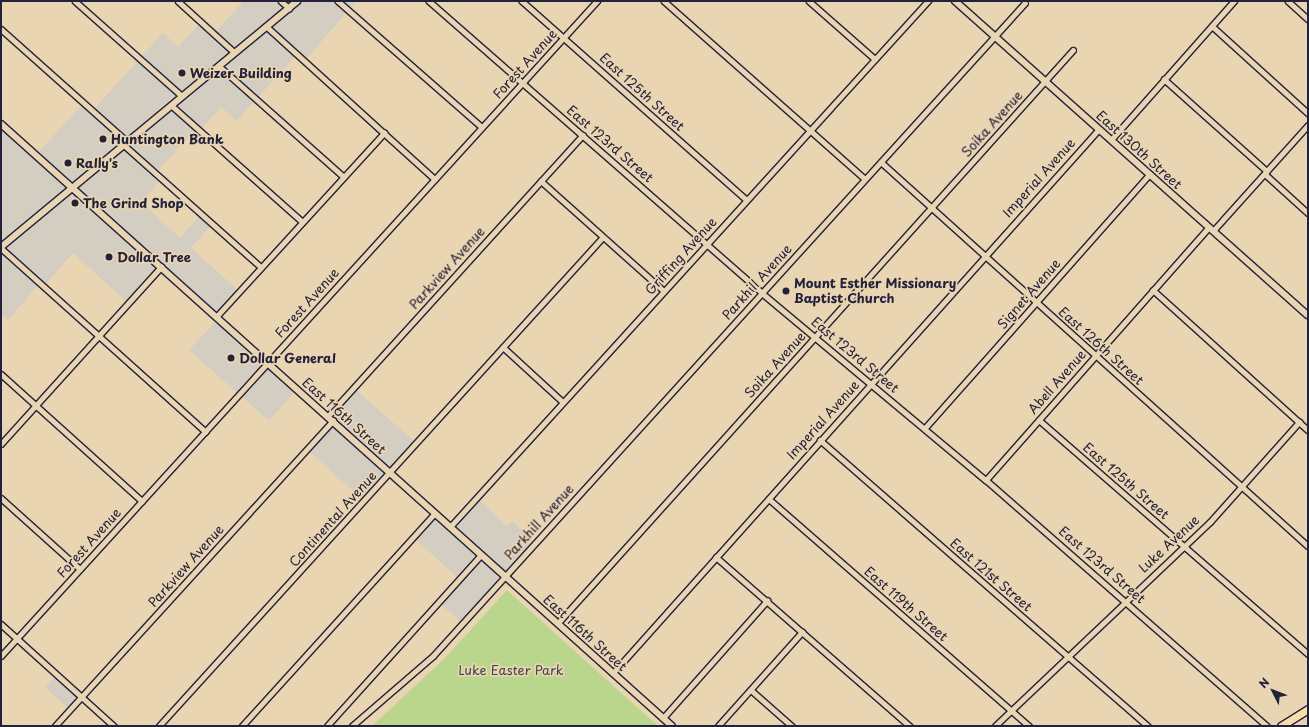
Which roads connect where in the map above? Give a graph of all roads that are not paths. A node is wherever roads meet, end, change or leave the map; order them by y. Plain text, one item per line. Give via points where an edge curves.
1 (75, 1) edge
2 (178, 1) edge
3 (281, 1) edge
4 (297, 1) edge
5 (338, 1) edge
6 (430, 1) edge
7 (522, 1) edge
8 (597, 1) edge
9 (664, 1) edge
10 (808, 1) edge
11 (928, 1) edge
12 (955, 1) edge
13 (1234, 1) edge
14 (1288, 1) edge
15 (1025, 3) dead end
16 (289, 8) junction
17 (1308, 19) edge
18 (266, 26) junction
19 (1212, 26) junction
20 (1, 29) edge
21 (995, 36) junction
22 (563, 37) junction
23 (1073, 50) dead end
24 (234, 52) junction
25 (875, 59) junction
26 (219, 66) junction
27 (1164, 79) junction
28 (1045, 81) junction
29 (522, 83) junction
30 (182, 96) junction
31 (171, 105) junction
32 (1308, 113) edge
33 (1, 124) edge
34 (1308, 125) edge
35 (482, 127) junction
36 (1099, 129) junction
37 (810, 131) junction
38 (384, 133) junction
39 (582, 135) junction
40 (1111, 140) junction
41 (126, 143) junction
42 (881, 162) junction
43 (1266, 172) junction
44 (1150, 174) junction
45 (344, 177) junction
46 (435, 179) junction
47 (865, 179) junction
48 (541, 181) junction
49 (71, 188) junction
50 (747, 200) junction
51 (932, 207) junction
52 (1308, 212) edge
53 (303, 222) junction
54 (1211, 229) junction
55 (603, 237) junction
56 (706, 245) junction
57 (1, 247) edge
58 (984, 256) junction
59 (161, 267) junction
60 (261, 267) junction
61 (1153, 290) junction
62 (664, 291) junction
63 (762, 293) junction
64 (1036, 303) junction
65 (1308, 315) edge
66 (217, 316) junction
67 (99, 336) junction
68 (816, 337) junction
69 (502, 348) junction
70 (1095, 355) junction
71 (268, 362) junction
72 (1, 374) edge
73 (871, 383) junction
74 (564, 402) junction
75 (36, 405) junction
76 (330, 418) junction
77 (1039, 420) junction
78 (1299, 422) junction
79 (925, 428) junction
80 (1308, 430) edge
81 (206, 432) junction
82 (820, 440) junction
83 (1, 444) edge
84 (390, 472) junction
85 (986, 480) junction
86 (1241, 486) junction
87 (1, 498) edge
88 (769, 499) junction
89 (142, 501) junction
90 (434, 513) junction
91 (450, 527) junction
92 (1183, 546) junction
93 (1308, 546) edge
94 (481, 555) junction
95 (716, 557) junction
96 (80, 569) junction
97 (504, 576) junction
98 (1126, 600) junction
99 (767, 601) junction
100 (558, 623) junction
101 (1, 624) edge
102 (802, 632) junction
103 (17, 638) junction
104 (1308, 654) edge
105 (1, 656) edge
106 (1067, 656) junction
107 (612, 673) junction
108 (751, 690) junction
109 (82, 697) junction
110 (1308, 709) edge
111 (1012, 710) junction
112 (663, 718) junction
113 (55, 726) edge
114 (114, 726) edge
115 (159, 726) edge
116 (242, 726) edge
117 (327, 726) edge
118 (352, 726) edge
119 (672, 726) edge
120 (718, 726) edge
121 (792, 726) edge
122 (910, 726) edge
123 (995, 726) edge
124 (1029, 726) edge
125 (1148, 726) edge
126 (1267, 726) edge
127 (1281, 726) edge

1 - 30 street
2 - 24 street
3 - 16 street
4 - 16 main road
5 - 35 street
6 - 29 street, East 123rd Street
7 - 22 street, East 125th Street
8 - 22 street, Forest Avenue
9 - 37 street
10 - 25 street
11 - 25 street, Griffing Avenue
12 - 21 main road, East 130th Street
13 - 19 street
14 - 17 street
15 - 21 street, Parkhill Avenue
16 - 18 main road
18 - 24 main road
18 - 38 street
19 - 27 street
19 - 32 street
20 - 41 street
21 - 28 main road, East 130th Street
21 - 42 street, Parkhill Avenue
22 - 29 street, Forest Avenue
22 - 50 street, East 125th Street
23 - 28 street, Soika Avenue
24 - 26 main road
25 - 37 street, Griffing Avenue
26 - 30 main road
26 - 45 street
27 - 40 street
27 - 43 street
28 - 36 main road, East 130th Street
28 - 51 street, Soika Avenue
29 - 35 street, Forest Avenue
29 - 39 street, East 123rd Street
30 - 31 main road
31 - 41 main road
31 - 53 street
33 - 49 main road, East 116th Street
34 - 43 street, Abell Avenue
35 - 46 street, Forest Avenue
36 - 40 main road, East 130th Street
36 - 58 street, Imperial Avenue
37 - 47 street
37 - 50 street, Griffing Avenue
38 - 45 street
38 - 46 street
39 - 48 street, Parkview Avenue
39 - 56 street, East 123rd Street
40 - 44 main road, East 130th Street
41 - 49 main road
41 - 60 street
42 - 47 street, Parkhill Avenue
42 - 51 street, East 126th Street
43 - 52 street
43 - 54 street, Abell Avenue
44 - 54 main road, East 130th Street
44 - 64 street, Signet Avenue
45 - 53 street
46 - 71 street, Forest Avenue
47 - 63 street, Parkhill Avenue
48 - 55 street
48 - 76 street, Parkview Avenue
49 - 57 main road
49 - 59 main road, East 116th Street
50 - 56 street, Griffing Avenue
51 - 58 street, East 126th Street
51 - 68 street, Soika Avenue
53 - 60 street
54 - 61 street, Abell Avenue
54 - 65 main road, East 130th Street
55 - 62 street
55 - 69 street, Continental Avenue
56 - 62 street, Griffing Avenue
56 - 63 street, East 123rd Street
57 - 67 street
58 - 64 street, East 126th Street
58 - 73 street, Imperial Avenue
59 - 66 main road, East 116th Street
59 - 67 street
60 - 66 street
61 - 70 street, Abell Avenue
61 - 78 street
62 - 74 street, Griffing Avenue
63 - 68 street, East 123rd Street
63 - 97 street, Parkhill Avenue
64 - 70 street, East 126th Street
64 - 79 street, Signet Avenue
66 - 71 main road, East 116th Street
67 - 75 street
67 - 81 street
68 - 73 street, East 123rd Street
68 - 100 street, Soika Avenue
69 - 74 street
69 - 84 street, Continental Avenue
70 - 77 street, Abell Avenue
70 - 86 street, East 126th Street
71 - 76 main road, East 116th Street
71 - 81 street, Forest Avenue
72 - 75 street
73 - 79 street, East 123rd Street
73 - 82 street, Imperial Avenue
74 - 91 street, Griffing Avenue
75 - 83 street
75 - 89 street
76 - 84 main road, East 116th Street
76 - 109 street, Parkview Avenue
77 - 85 street, Abell Avenue
77 - 92 street, East 125th Street
78 - 80 street
78 - 86 street, Luke Avenue
79 - 85 street, East 123rd Street
81 - 89 street, Forest Avenue
82 - 88 street, Imperial Avenue
82 - 106 street, East 121st Street
84 - 90 main road, East 116th Street
84 - 115 street, Continental Avenue
85 - 98 street, East 123rd Street
86 - 92 street, Luke Avenue via 1210,522
86 - 93 street, East 126th Street
87 - 96 street
88 - 95 street, Imperial Avenue
88 - 111 street, East 119th Street
89 - 96 street, Forest Avenue
90 - 91 main road, East 116th Street
90 - 116 street
91 - 94 main road, East 116th Street
92 - 98 street, Luke Avenue
92 - 104 street, East 125th Street
94 - 97 main road, East 116th Street
94 - 117 street
95 - 99 street
95 - 107 street, Imperial Avenue
96 - 103 street, Forest Avenue
97 - 100 main road, East 116th Street
97 - 118 street, Parkhill Avenue via 415,675
98 - 106 street, Luke Avenue
98 - 126 street, East 123rd Street
99 - 102 street
99 - 112 street
100 - 107 main road, East 116th Street
101 - 103 street
102 - 108 street
102 - 122 street
103 - 105 street, Forest Avenue
103 - 109 street
106 - 111 street, Luke Avenue
106 - 125 street, East 121st Street
107 - 112 main road, East 116th Street
108 - 120 street
108 - 121 street
109 - 113 street, Parkview Avenue
109 - 114 street
110 - 127 main road
111 - 123 street, Luke Avenue
111 - 124 street, East 119th Street
112 - 119 main road, East 116th Street

